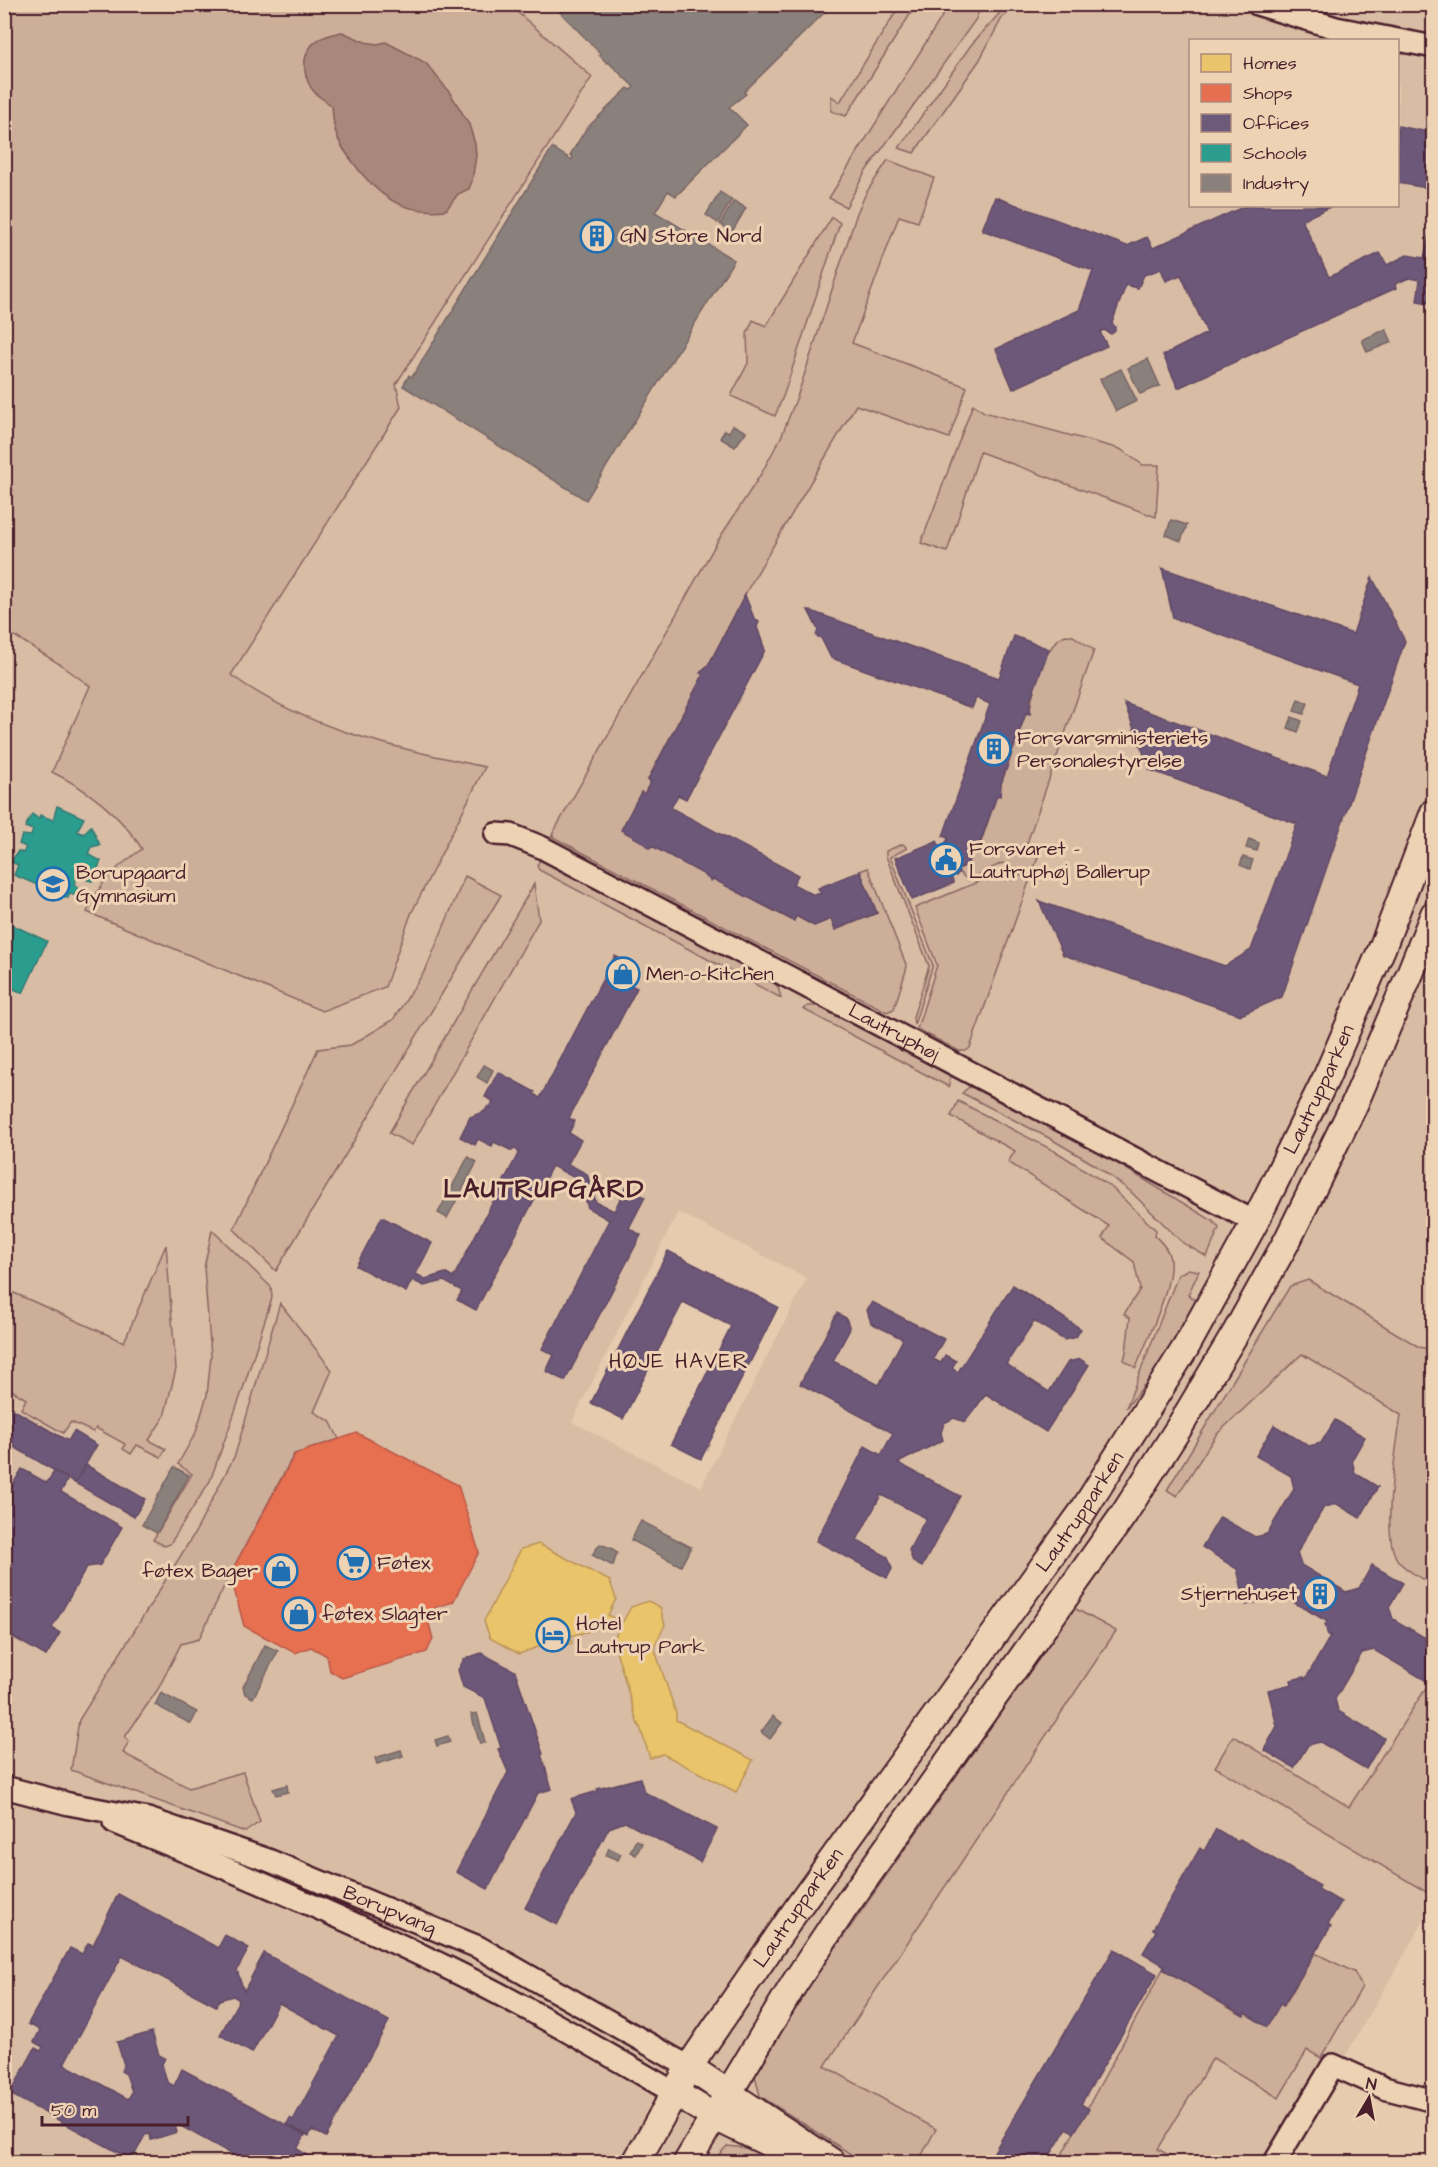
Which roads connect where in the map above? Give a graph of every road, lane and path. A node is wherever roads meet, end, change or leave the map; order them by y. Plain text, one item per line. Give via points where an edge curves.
1 (1257, 4) edge
2 (1393, 39) edge
3 (1399, 40) edge
4 (1434, 47) edge
5 (1434, 812) edge
6 (496, 834) dead end
7 (1434, 914) edge
8 (1255, 1222) junction
9 (1288, 1239) junction
10 (4, 1787) edge
11 (69, 1804) junction
12 (689, 2067) junction
13 (675, 2093) junction
14 (729, 2094) junction
15 (1434, 2101) edge
16 (715, 2116) junction
17 (636, 2163) edge
18 (687, 2163) edge
19 (807, 2163) edge
20 (832, 2163) edge
21 (1275, 2163) edge

1 - 2 street via 1336,28
3 - 4 street
5 - 8 street, Lautrupparken via 1356,1012
6 - 8 street, Lautruphøj via 518,837 542,847
7 - 9 street, Lautrupparken via 1354,1105
8 - 9 street, Lautruphøj
8 - 12 street, Lautrupparken via 1186,1347 1083,1511 801,1903
9 - 14 street, Lautrupparken via 1205,1385 1124,1514 843,1910
10 - 11 street, Borupvang
11 - 12 street, Borupvang via 148,1819 257,1856 446,1932
11 - 13 street, Borupvang via 261,1882 460,1974
12 - 13 street, Lautrupparken
12 - 14 street
13 - 16 street
13 - 17 street, Lautrupparken
14 - 16 street, Lautrupparken
14 - 20 street
15 - 21 street via 1384,2088 1333,2065
16 - 18 street, Lautrupparken
16 - 19 street

